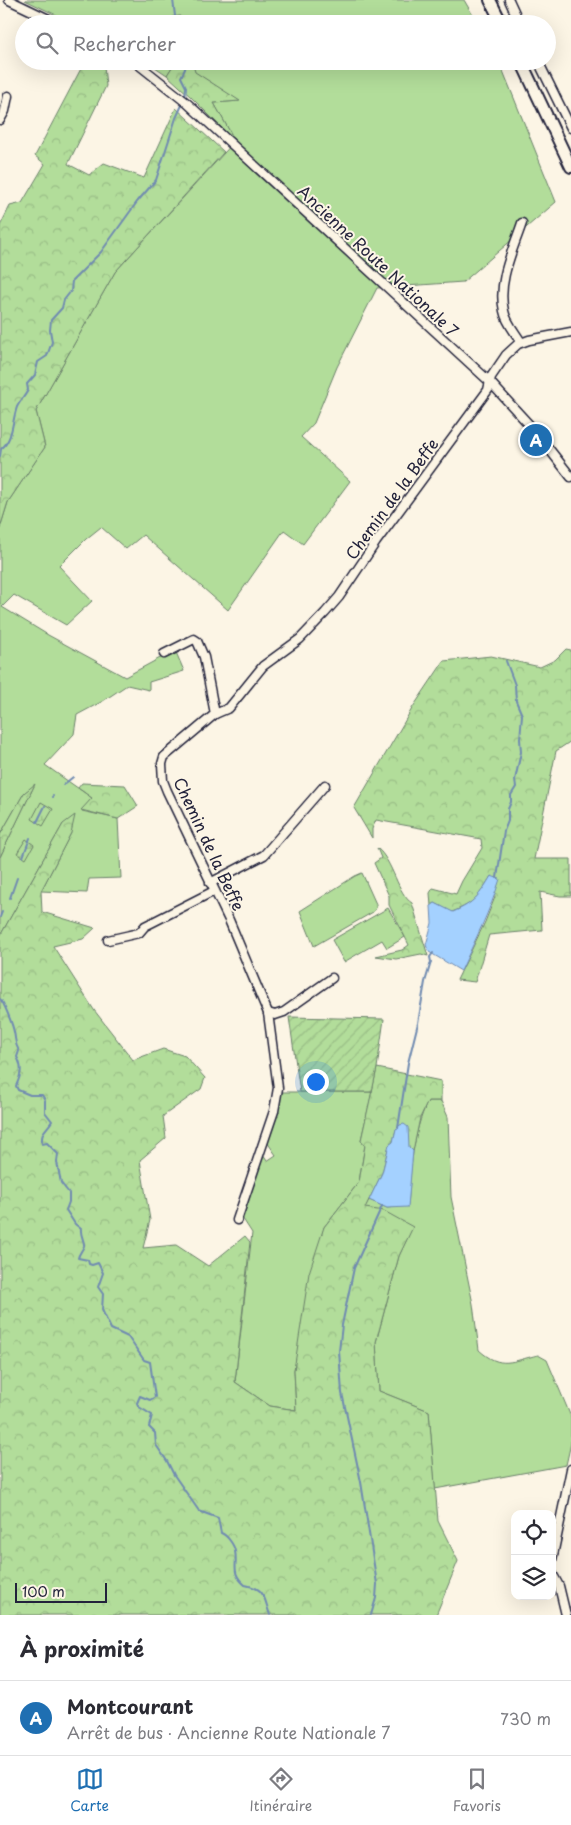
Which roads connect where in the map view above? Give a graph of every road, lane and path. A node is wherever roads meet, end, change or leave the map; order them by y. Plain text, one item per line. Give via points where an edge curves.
1 (9, 0) edge
2 (490, 0) edge
3 (509, 0) edge
4 (40, 15) edge
5 (498, 15) edge
6 (516, 15) edge
7 (146, 70) edge
8 (525, 70) edge
9 (542, 70) edge
10 (8, 96) dead end
11 (0, 120) edge
12 (571, 128) edge
13 (571, 168) edge
14 (522, 223) dead end
15 (571, 332) edge
16 (521, 342) junction
17 (490, 382) junction
18 (571, 477) edge
19 (164, 654) dead end
20 (215, 714) junction
21 (325, 785) dead end
22 (210, 883) junction
23 (214, 891) junction
24 (108, 940) dead end
25 (332, 978) dead end
26 (268, 1013) junction
27 (237, 1220) dead end
28 (571, 1469) edge
29 (553, 1555) edge
30 (556, 1580) edge
31 (566, 1615) edge

1 - 4 street
2 - 5 main road
3 - 6 street
7 - 17 street, Ancienne Route Nationale 7 via 184,101
8 - 13 main road
9 - 12 street
10 - 11 street
14 - 16 street via 507,268 502,302 504,313
15 - 16 street
16 - 17 street, Chemin de la Beffe via 506,355
17 - 18 street, Ancienne Route Nationale 7
17 - 20 street, Chemin de la Beffe via 488,390 334,602 308,632 263,666 229,708
19 - 20 street via 194,639 197,641 204,657
20 - 22 street, Chemin de la Beffe via 164,757 162,764 163,781
21 - 22 street via 264,855
22 - 23 street, Chemin de la Beffe
23 - 24 street via 145,926 139,933
23 - 26 street, Chemin de la Beffe
25 - 26 street via 284,1012
26 - 27 street, Chemin de la Beffe via 278,1093
28 - 29 street
30 - 31 street

